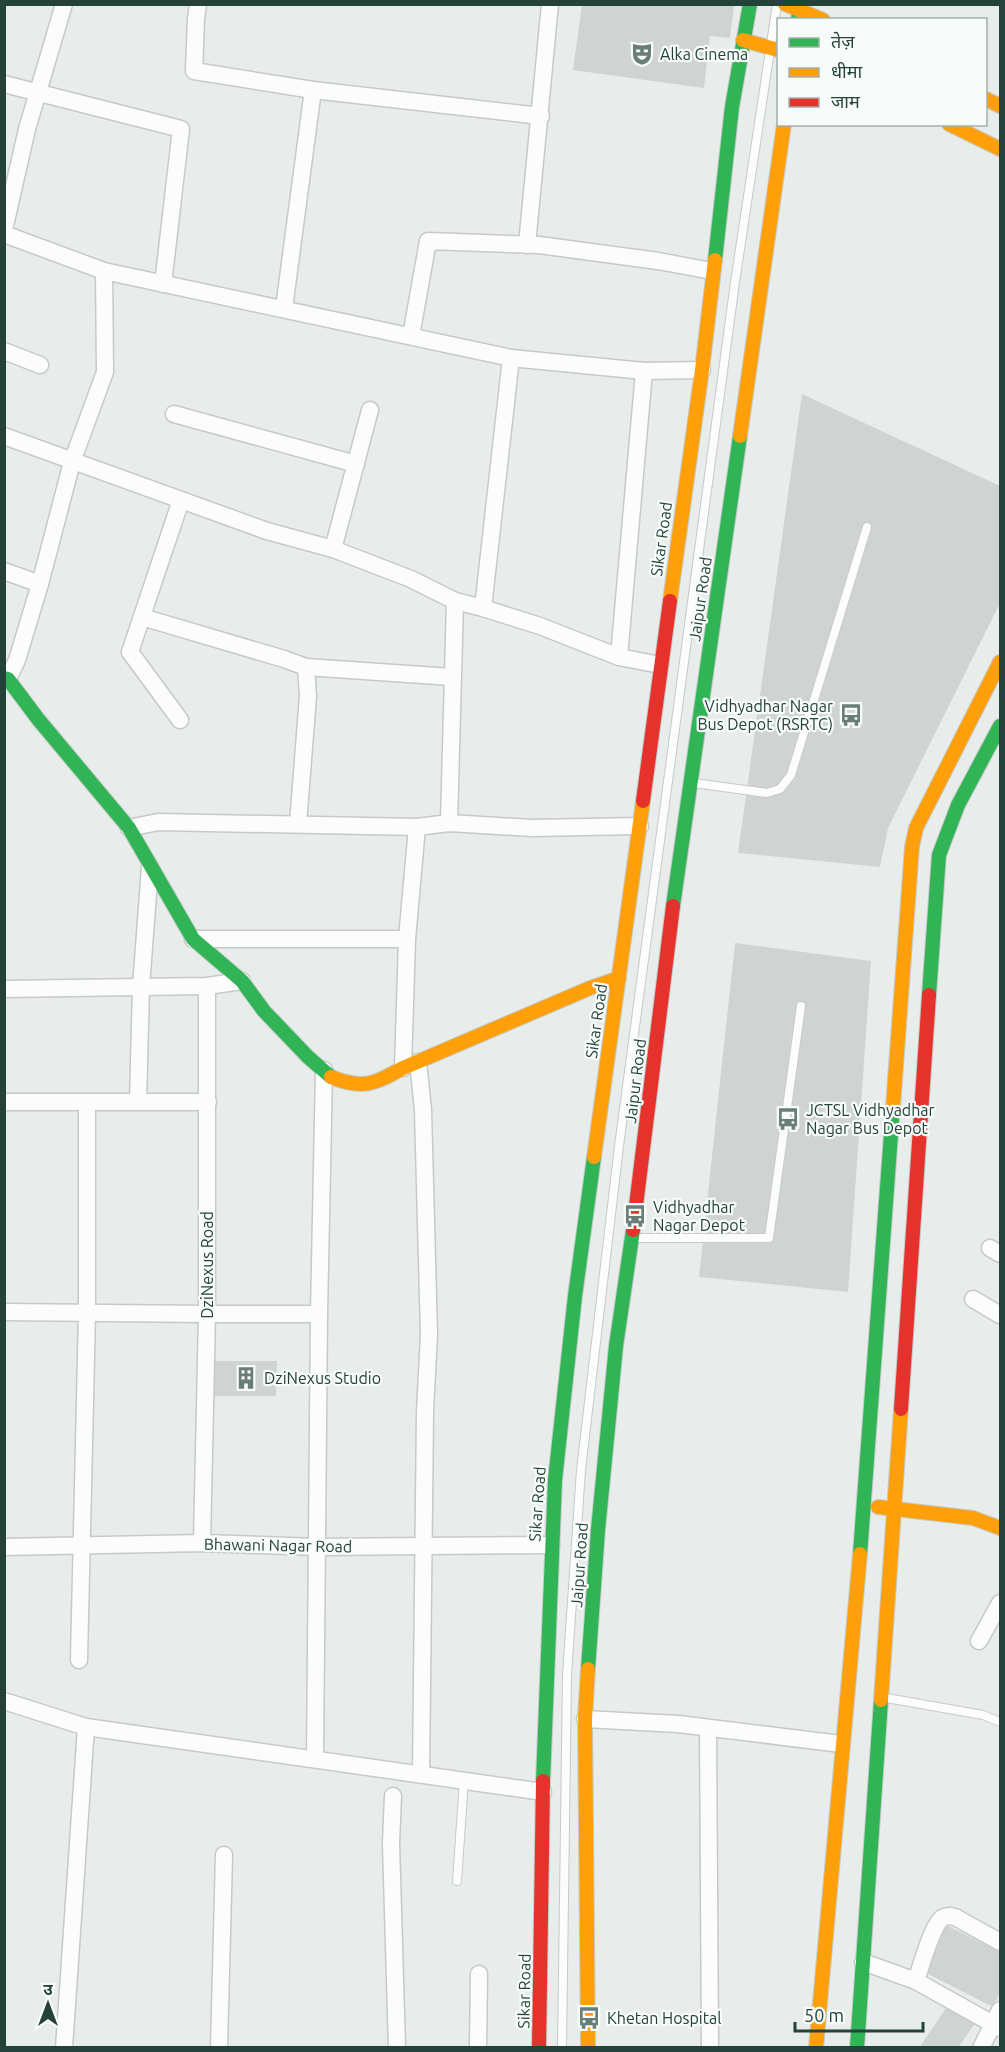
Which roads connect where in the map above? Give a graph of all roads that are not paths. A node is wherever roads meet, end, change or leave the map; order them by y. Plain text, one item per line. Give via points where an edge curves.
1 (64, 4) edge
2 (198, 4) edge
3 (550, 4) edge
4 (750, 4) edge
5 (777, 4) edge
6 (785, 4) edge
7 (799, 11) edge
8 (818, 18) edge
9 (743, 40) junction
10 (774, 48) edge
11 (4, 84) edge
12 (313, 90) junction
13 (37, 94) junction
14 (541, 116) junction
15 (784, 126) edge
16 (953, 126) edge
17 (1000, 149) edge
18 (4, 232) edge
19 (527, 245) junction
20 (104, 271) junction
21 (712, 271) junction
22 (163, 284) junction
23 (284, 308) junction
24 (411, 336) junction
25 (4, 351) edge
26 (512, 358) junction
27 (40, 365) dead end
28 (702, 370) junction
29 (644, 371) junction
30 (370, 410) dead end
31 (174, 414) dead end
32 (4, 436) edge
33 (72, 462) junction
34 (356, 464) junction
35 (181, 500) junction
36 (867, 527) dead end
37 (333, 549) junction
38 (4, 571) edge
39 (40, 584) junction
40 (455, 601) junction
41 (483, 608) junction
42 (142, 617) junction
43 (619, 657) junction
44 (1000, 662) edge
45 (660, 664) junction
46 (306, 667) junction
47 (452, 677) junction
48 (6, 679) edge
49 (180, 720) dead end
50 (1000, 726) edge
51 (691, 783) junction
52 (449, 823) junction
53 (298, 824) junction
54 (417, 826) junction
55 (640, 826) junction
56 (129, 828) junction
57 (150, 867) junction
58 (194, 939) junction
59 (407, 939) junction
60 (619, 978) junction
61 (242, 981) junction
62 (207, 986) junction
63 (141, 987) junction
64 (4, 989) edge
65 (801, 1006) dead end
66 (411, 1065) junction
67 (324, 1071) junction
68 (4, 1102) edge
69 (87, 1102) junction
70 (138, 1102) junction
71 (208, 1102) junction
72 (631, 1238) junction
73 (973, 1299) dead end
74 (4, 1311) edge
75 (87, 1313) junction
76 (207, 1314) junction
77 (319, 1314) junction
78 (1000, 1315) edge
79 (864, 1506) junction
80 (894, 1507) junction
81 (1000, 1528) edge
82 (202, 1543) junction
83 (81, 1545) junction
84 (550, 1545) junction
85 (425, 1546) junction
86 (4, 1547) edge
87 (317, 1547) junction
88 (1000, 1603) edge
89 (979, 1641) dead end
90 (79, 1660) dead end
91 (881, 1697) junction
92 (4, 1701) edge
93 (585, 1719) junction
94 (1000, 1722) edge
95 (86, 1727) junction
96 (708, 1728) junction
97 (841, 1744) junction
98 (315, 1760) junction
99 (421, 1774) junction
100 (464, 1780) junction
101 (543, 1792) junction
102 (393, 1796) dead end
103 (224, 1855) dead end
104 (457, 1881) dead end
105 (1000, 1942) edge
106 (863, 1962) junction
107 (479, 1974) dead end
108 (916, 1981) junction
109 (998, 2021) edge
110 (64, 2048) edge
111 (219, 2048) edge
112 (397, 2048) edge
113 (478, 2048) edge
114 (540, 2048) edge
115 (562, 2048) edge
116 (588, 2048) edge
117 (710, 2048) edge
118 (816, 2048) edge
119 (857, 2048) edge
120 (981, 2048) edge

1 - 13 street
2 - 12 street via 194,70
3 - 14 street
4 - 9 main road, Sikar Road
5 - 10 lane
6 - 7 main road
7 - 8 main road
9 - 10 main road
9 - 21 main road, Sikar Road
10 - 115 lane via 735,282 581,1470 567,1675
11 - 13 street
12 - 14 street
12 - 23 street
13 - 18 street
13 - 22 street via 182,129
14 - 19 street
15 - 51 main road, Jaipur Road
16 - 17 main road
18 - 20 street
19 - 21 street
19 - 24 street via 428,241
20 - 22 street
20 - 33 street via 105,372
21 - 28 main road, Sikar Road
22 - 23 street
23 - 24 street
24 - 26 street
25 - 27 street
26 - 29 street
26 - 41 street
28 - 29 street
28 - 45 main road, Sikar Road
29 - 43 street
30 - 34 street
31 - 34 street
32 - 33 street
33 - 35 street
33 - 39 street
34 - 37 street
35 - 37 street via 267,531
35 - 42 street
36 - 51 lane via 791,776 780,789 767,793
37 - 40 street
38 - 39 street
39 - 48 street via 17,660
40 - 41 street
40 - 47 street
41 - 43 street
42 - 46 street
42 - 49 street via 130,652
43 - 45 street
44 - 79 main road via 916,828 912,847
45 - 55 main road, Sikar Road
46 - 47 street
46 - 53 street via 308,696
47 - 52 street
48 - 56 main road
50 - 80 main road via 944,834 939,855
51 - 72 main road, Jaipur Road
52 - 54 street
52 - 55 street via 532,828
53 - 54 street
53 - 56 street via 158,822
54 - 59 street
55 - 60 main road, Sikar Road
56 - 57 main road
57 - 58 main road
57 - 63 street
58 - 59 street
58 - 61 main road
59 - 66 street
60 - 66 main road
60 - 84 main road, Sikar Road via 575,1296
61 - 62 street
61 - 67 main road via 264,1011
62 - 63 street
62 - 71 street, DziNexus Road
63 - 64 street
63 - 70 street
65 - 72 lane via 769,1238
66 - 67 main road via 376,1083 356,1085
66 - 85 street via 423,1110 429,1335
67 - 77 street
68 - 69 street
69 - 70 street
69 - 75 street
70 - 71 street
71 - 76 street, DziNexus Road
72 - 93 main road, Jaipur Road via 598,1530
73 - 78 street
74 - 75 street
75 - 76 street
75 - 83 street
76 - 77 street
76 - 82 street, DziNexus Road
77 - 87 street
79 - 80 main road
79 - 97 main road
80 - 81 main road via 973,1518
80 - 91 main road
82 - 83 street, Bhawani Nagar Road
82 - 87 street, Bhawani Nagar Road
83 - 86 street, Bhawani Nagar Road
83 - 90 street
84 - 85 street, Bhawani Nagar Road
84 - 101 main road, Sikar Road
85 - 87 street, Bhawani Nagar Road
85 - 99 street
87 - 98 street
88 - 89 street
91 - 94 lane via 983,1715
91 - 106 main road
92 - 95 street
93 - 96 street
93 - 116 main road, Jaipur Road
95 - 98 street
95 - 110 street
96 - 97 street
96 - 117 street
97 - 118 main road
98 - 99 street
99 - 100 street
100 - 101 street
100 - 104 lane
101 - 114 main road, Sikar Road
102 - 112 street
103 - 111 street
105 - 108 street via 955,1917 946,1916 935,1930
106 - 108 street
106 - 119 main road
107 - 113 street
108 - 109 street
109 - 120 street

